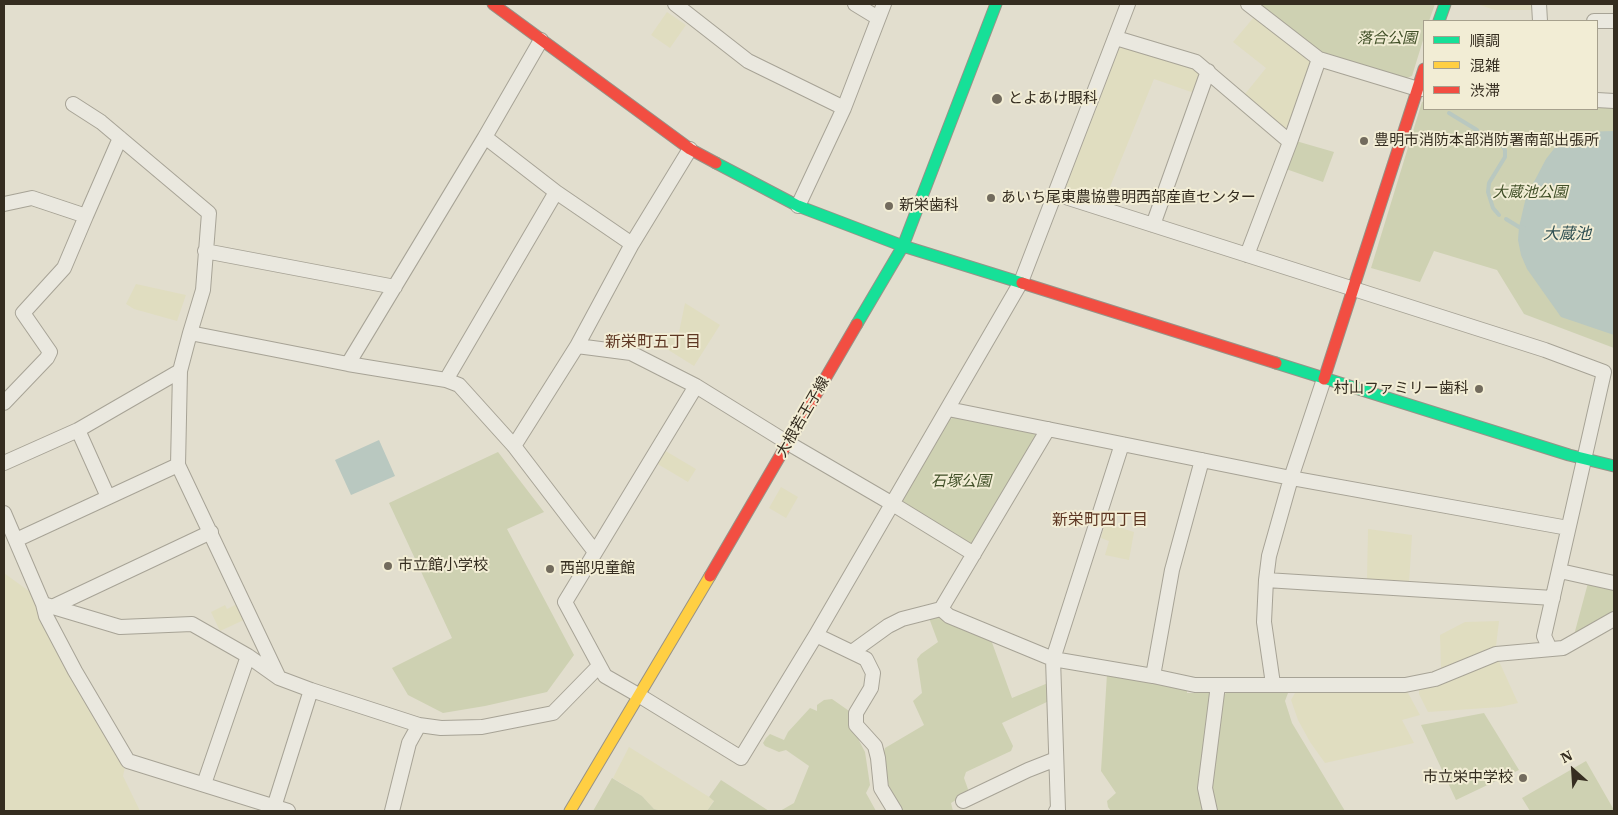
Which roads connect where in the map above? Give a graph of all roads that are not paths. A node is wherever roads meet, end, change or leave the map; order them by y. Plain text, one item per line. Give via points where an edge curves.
1 (675, 4) edge
2 (855, 4) edge
3 (884, 4) edge
4 (996, 4) edge
5 (1128, 4) edge
6 (1248, 4) edge
7 (1445, 4) edge
8 (1539, 4) edge
9 (501, 6) edge
10 (878, 18) junction
11 (1440, 20) edge
12 (1540, 20) edge
13 (1598, 21) edge
14 (1614, 21) edge
15 (1116, 38) junction
16 (541, 40) junction
17 (1319, 59) junction
18 (1208, 71) junction
19 (1423, 75) edge
20 (1421, 89) edge
21 (1598, 100) edge
22 (1614, 101) edge
23 (73, 104) dead end
24 (844, 108) junction
25 (485, 137) junction
26 (120, 138) junction
27 (1290, 142) junction
28 (690, 149) junction
29 (556, 192) junction
30 (1056, 194) junction
31 (4, 204) edge
32 (798, 206) junction
33 (86, 216) junction
34 (1153, 225) junction
35 (632, 244) junction
36 (903, 246) junction
37 (205, 251) junction
38 (1246, 255) junction
39 (1021, 282) junction
40 (395, 287) junction
41 (1353, 290) junction
42 (190, 333) junction
43 (577, 346) junction
44 (348, 364) junction
45 (180, 371) junction
46 (1324, 379) junction
47 (446, 380) junction
48 (696, 386) junction
49 (4, 403) edge
50 (948, 409) junction
51 (1048, 429) junction
52 (78, 430) junction
53 (788, 443) junction
54 (1122, 444) junction
55 (514, 446) junction
56 (1202, 460) junction
57 (1584, 460) junction
58 (4, 463) edge
59 (178, 465) junction
60 (1614, 466) edge
61 (1291, 478) junction
62 (108, 497) junction
63 (891, 503) junction
64 (4, 513) edge
65 (1568, 528) junction
66 (211, 532) junction
67 (16, 540) junction
68 (595, 552) junction
69 (974, 554) junction
70 (1560, 571) junction
71 (1266, 580) junction
72 (1614, 583) edge
73 (1553, 598) junction
74 (48, 605) junction
75 (941, 609) junction
76 (1614, 619) edge
77 (816, 635) junction
78 (1550, 649) junction
79 (852, 652) junction
80 (248, 656) junction
81 (1053, 659) junction
82 (600, 666) junction
83 (1153, 676) junction
84 (279, 678) junction
85 (1273, 684) junction
86 (1218, 685) junction
87 (311, 690) junction
88 (640, 696) junction
89 (419, 725) junction
90 (1056, 759) junction
91 (204, 784) junction
92 (963, 802) dead end
93 (274, 807) junction
94 (288, 811) edge
95 (392, 811) edge
96 (570, 811) edge
97 (896, 811) edge
98 (1056, 811) edge
99 (1210, 811) edge

1 - 24 street via 748,61
2 - 10 street
3 - 10 street
4 - 36 street, 大根若王子線
5 - 15 street
6 - 17 street
7 - 11 street
8 - 12 street
9 - 16 street
10 - 24 street
13 - 14 street
15 - 18 street via 1196,62
15 - 30 street
16 - 25 street
16 - 28 street
17 - 20 street
17 - 27 street
18 - 27 street
18 - 34 street
19 - 20 street
20 - 41 street
21 - 22 street
23 - 26 street
24 - 32 street
25 - 29 street
25 - 40 street
26 - 33 street
26 - 37 street via 209,213
27 - 38 street
28 - 32 street
28 - 35 street
29 - 35 street
29 - 47 street
30 - 34 street
30 - 39 street
31 - 33 street via 32,198
32 - 36 street
33 - 49 street via 64,268 23,312 50,352
34 - 38 street
35 - 43 street
36 - 39 street
36 - 53 street, 大根若王子線
37 - 40 street
37 - 42 street via 203,290
38 - 41 street
39 - 46 street
39 - 50 street
40 - 44 street
41 - 46 street
41 - 57 street via 1545,350 1604,372
42 - 44 street
42 - 45 street
43 - 48 street via 631,353
43 - 55 street
44 - 47 street
45 - 52 street
45 - 59 street
46 - 57 street
46 - 61 street
47 - 55 street via 459,385
48 - 53 street
48 - 68 street
50 - 51 street
50 - 63 street
51 - 54 street
51 - 69 street
52 - 58 street
52 - 62 street
53 - 63 street
53 - 88 street, 大根若王子線
54 - 56 street
54 - 81 street
55 - 68 street
56 - 61 street
56 - 83 street via 1172,570
57 - 60 street
57 - 65 street
59 - 62 street
59 - 66 street
61 - 65 street
61 - 71 street
62 - 67 street
63 - 69 street
63 - 77 street
64 - 67 street
65 - 70 street
66 - 74 street
66 - 84 street
67 - 74 street
68 - 82 street via 565,602
69 - 75 street
70 - 72 street
70 - 73 street
71 - 73 street
71 - 85 street via 1264,622
73 - 78 street via 1544,636
74 - 80 street via 120,627 192,624
74 - 91 street via 46,616 128,760
75 - 79 street via 902,619
75 - 81 street via 950,616
76 - 78 street via 1563,648
77 - 79 street
77 - 88 street via 741,758
78 - 85 street via 1496,654 1435,678 1405,685
79 - 97 street via 866,659 873,673 871,688 856,713 856,725 875,746 881,788
80 - 84 street
80 - 91 street
81 - 83 street
81 - 90 street
82 - 88 street via 605,676
82 - 89 street via 553,713 482,727
83 - 86 street via 1194,685
84 - 87 street
85 - 86 street
86 - 99 street via 1205,788
87 - 89 street
87 - 93 street
88 - 96 street, 大根若王子線
89 - 95 street via 409,743
90 - 92 street
90 - 98 street
91 - 93 street
93 - 94 street

